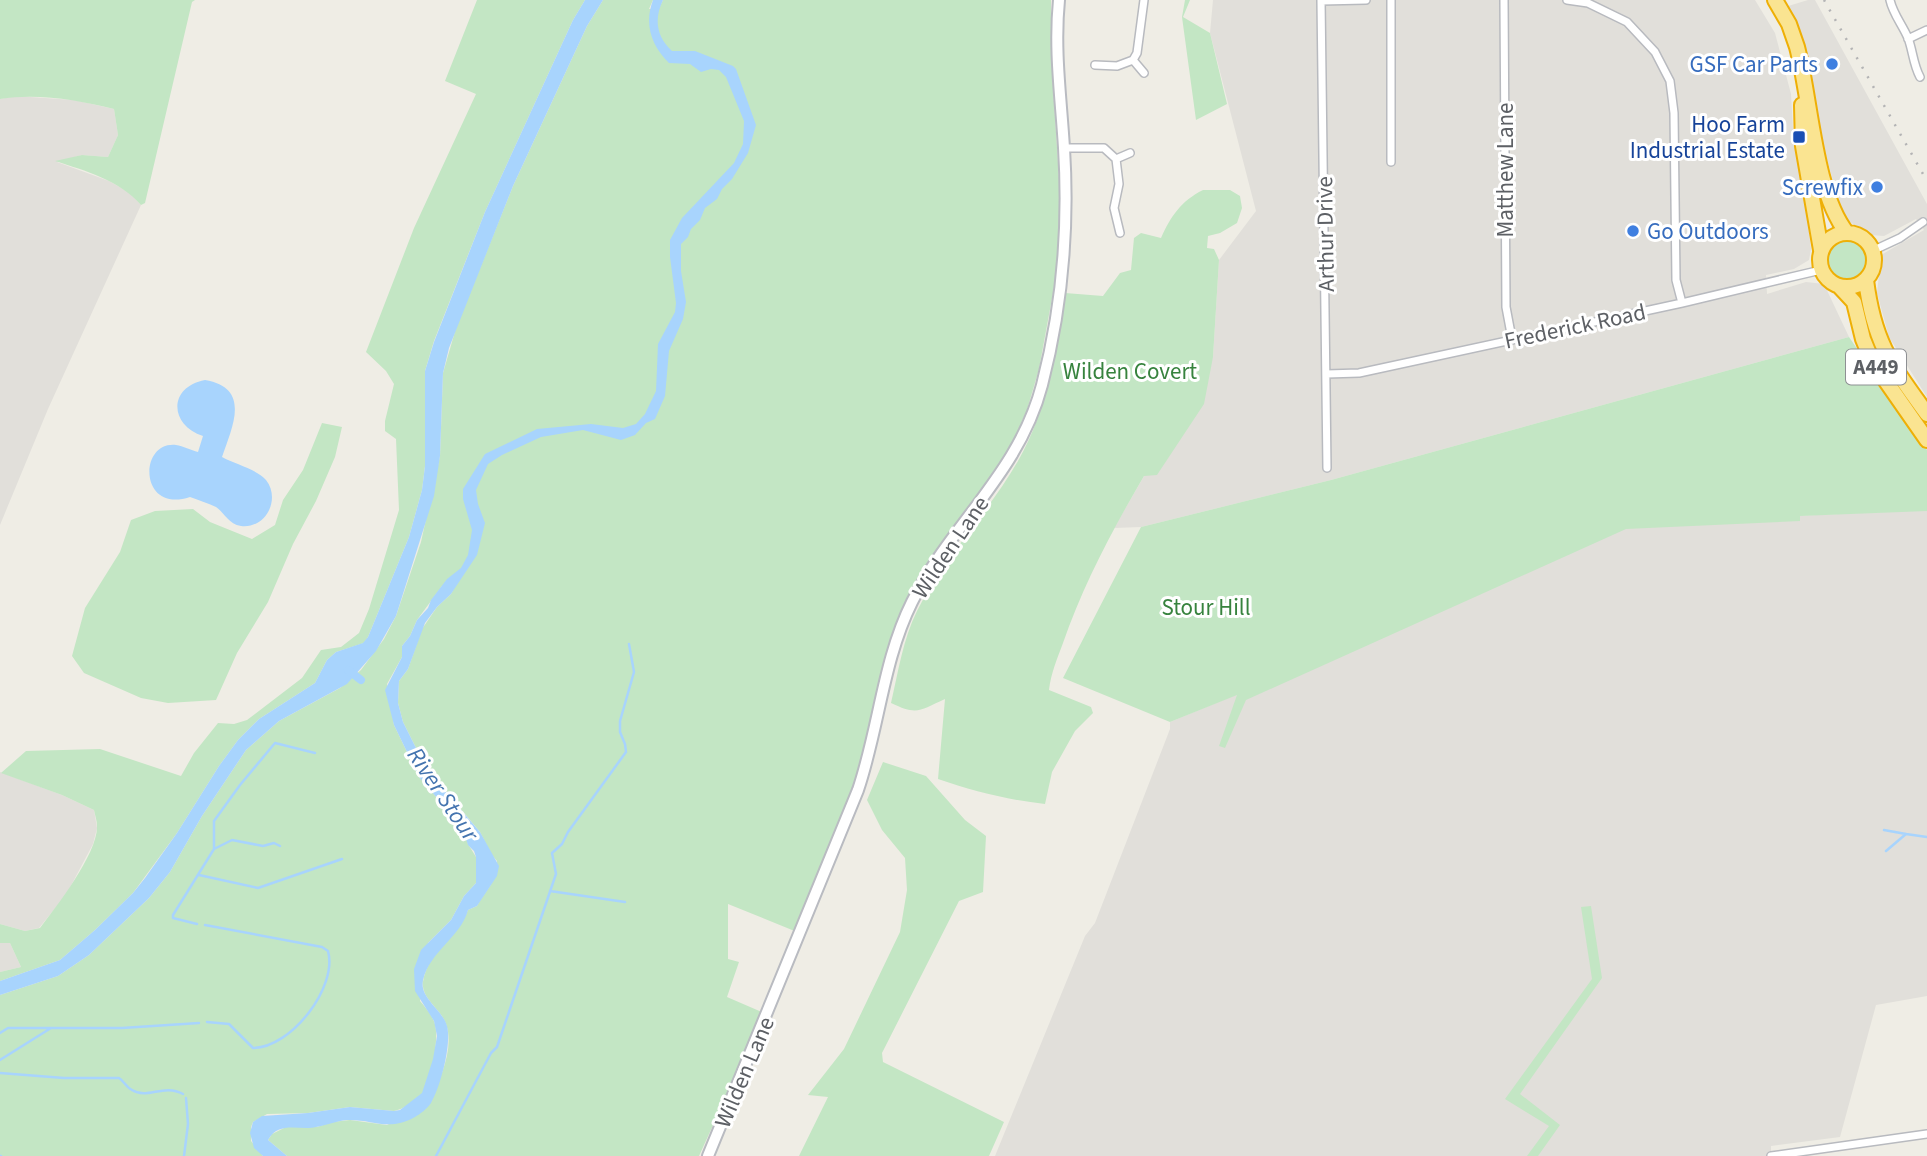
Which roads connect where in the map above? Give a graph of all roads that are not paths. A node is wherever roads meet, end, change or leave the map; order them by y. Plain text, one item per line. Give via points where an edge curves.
1 (1059, 0) edge
2 (1144, 0) edge
3 (1321, 0) edge
4 (1366, 0) edge
5 (1391, 0) edge
6 (1504, 0) edge
7 (1567, 0) edge
8 (1775, 0) edge
9 (1890, 0) edge
10 (1927, 30) edge
11 (1908, 39) junction
12 (1800, 58) junction
13 (1133, 60) junction
14 (1095, 65) dead end
15 (1144, 73) dead end
16 (1905, 75) dead end
17 (1064, 148) junction
18 (1130, 153) dead end
19 (1116, 159) junction
20 (1391, 162) dead end
21 (1923, 222) dead end
22 (1120, 233) dead end
23 (1847, 233) junction
24 (1821, 250) junction
25 (1872, 251) junction
26 (1821, 270) junction
27 (1866, 279) junction
28 (1839, 286) junction
29 (1682, 303) junction
30 (1511, 339) junction
31 (1327, 374) junction
32 (1927, 414) edge
33 (1927, 440) edge
34 (1327, 468) dead end
35 (1927, 1134) edge
36 (708, 1156) edge
37 (1771, 1156) edge

1 - 17 street, Wilden Lane via 1057,60
2 - 13 street
3 - 4 street
3 - 31 street, Arthur Drive
5 - 20 street
6 - 30 street, Matthew Lane via 1506,307
7 - 29 street via 1588,3 1627,22 1655,52 1670,81 1676,280
8 - 12 highway
9 - 11 street
10 - 11 street
11 - 16 street via 1918,73
12 - 23 highway via 1827,194
12 - 24 highway via 1803,146
13 - 14 street via 1117,66
13 - 15 street
17 - 19 street via 1104,148
17 - 36 street, Wilden Lane via 1063,265 1034,409 1008,462 943,552 900,630 858,790
18 - 19 street
19 - 22 street via 1119,184 1115,208
21 - 25 street
23 - 24 highway via 1831,239
23 - 25 highway via 1859,236
24 - 26 highway
25 - 27 highway, A449 via 1873,268
26 - 28 highway, A449
26 - 29 street, Frederick Road
27 - 28 highway via 1854,286
27 - 32 highway, A449 via 1878,340
28 - 33 highway, A449 via 1854,302 1872,361
29 - 30 street, Frederick Road
30 - 31 street, Frederick Road via 1359,373
31 - 34 street, Arthur Drive
35 - 37 street

